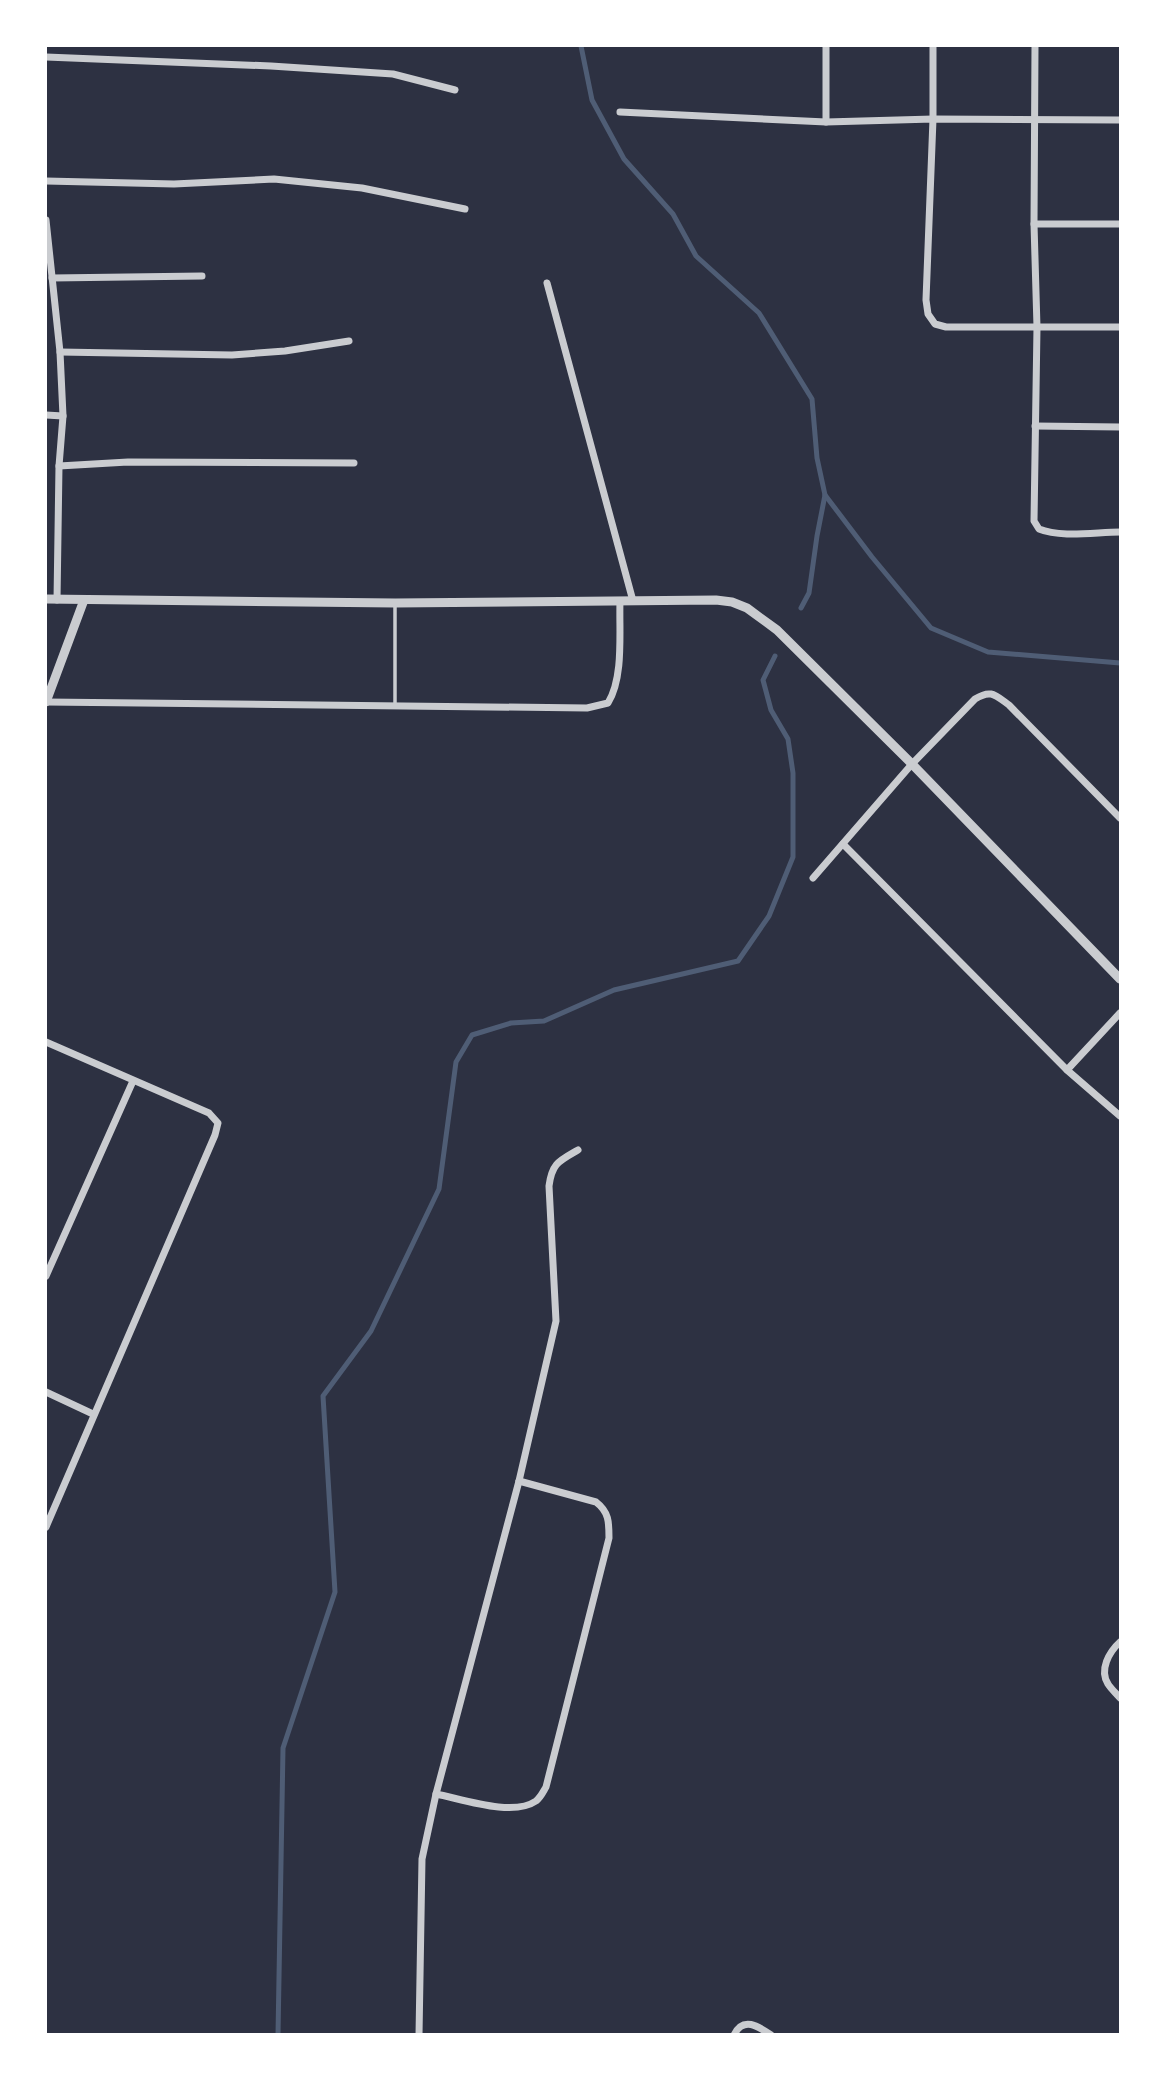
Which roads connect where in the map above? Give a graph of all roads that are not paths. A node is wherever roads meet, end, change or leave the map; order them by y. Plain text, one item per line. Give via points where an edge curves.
1 (826, 46) edge
2 (933, 46) edge
3 (1035, 46) edge
4 (46, 57) edge
5 (454, 90) dead end
6 (620, 112) dead end
7 (933, 119) junction
8 (1035, 120) junction
9 (826, 121) junction
10 (1121, 121) edge
11 (46, 181) edge
12 (464, 209) dead end
13 (46, 220) edge
14 (1034, 224) junction
15 (1121, 224) edge
16 (202, 276) dead end
17 (52, 278) junction
18 (547, 283) dead end
19 (50, 297) edge
20 (1037, 327) junction
21 (1121, 327) edge
22 (349, 341) dead end
23 (60, 352) junction
24 (46, 415) edge
25 (63, 416) junction
26 (1035, 426) junction
27 (1121, 427) edge
28 (354, 463) dead end
29 (58, 466) junction
30 (1121, 532) edge
31 (46, 599) edge
32 (57, 600) junction
33 (84, 600) junction
34 (620, 601) junction
35 (633, 601) junction
36 (395, 603) junction
37 (46, 702) edge
38 (395, 706) junction
39 (912, 764) junction
40 (1121, 818) edge
41 (843, 844) junction
42 (813, 878) dead end
43 (1121, 979) edge
44 (1121, 1013) edge
45 (46, 1042) edge
46 (1067, 1070) junction
47 (133, 1081) junction
48 (1121, 1116) edge
49 (578, 1150) dead end
50 (46, 1276) edge
51 (46, 1392) edge
52 (93, 1413) junction
53 (519, 1481) junction
54 (46, 1527) edge
55 (1121, 1642) edge
56 (1121, 1698) edge
57 (436, 1794) junction
58 (419, 2035) edge
59 (734, 2035) edge
60 (771, 2035) edge

1 - 9 street
2 - 7 street
3 - 8 street
4 - 5 street via 393,74
6 - 9 street
7 - 8 street
7 - 9 street
7 - 20 street via 928,314 935,324 946,327
8 - 10 street
8 - 14 street
11 - 12 street via 174,184 274,179 362,188
13 - 17 street
14 - 15 street
14 - 20 street
16 - 17 street
17 - 19 street
18 - 35 street
19 - 23 street
20 - 21 street
20 - 26 street
22 - 23 street via 232,355
23 - 25 street
24 - 25 street
25 - 29 street
26 - 27 street
26 - 30 street via 1034,521 1039,529 1061,534
28 - 29 street
29 - 32 street
31 - 32 street
32 - 33 street
33 - 36 street
33 - 37 street
34 - 35 street
34 - 36 street
34 - 38 street via 619,654 608,703 587,708
35 - 39 street via 716,600 747,608 778,630
36 - 38 lane
37 - 38 street
39 - 40 street via 975,699 991,693 1009,705
39 - 41 street
39 - 43 street
41 - 42 street
41 - 46 street
44 - 46 street
45 - 47 street
46 - 48 street
47 - 50 street
47 - 52 street via 209,1113 218,1123
49 - 53 street via 551,1172 556,1321
51 - 52 street
52 - 54 street
53 - 57 street
53 - 57 street via 596,1502 609,1520 609,1538 546,1787 539,1799 517,1807
55 - 56 street via 1104,1673
57 - 58 street via 422,1859
59 - 60 street via 748,2024

